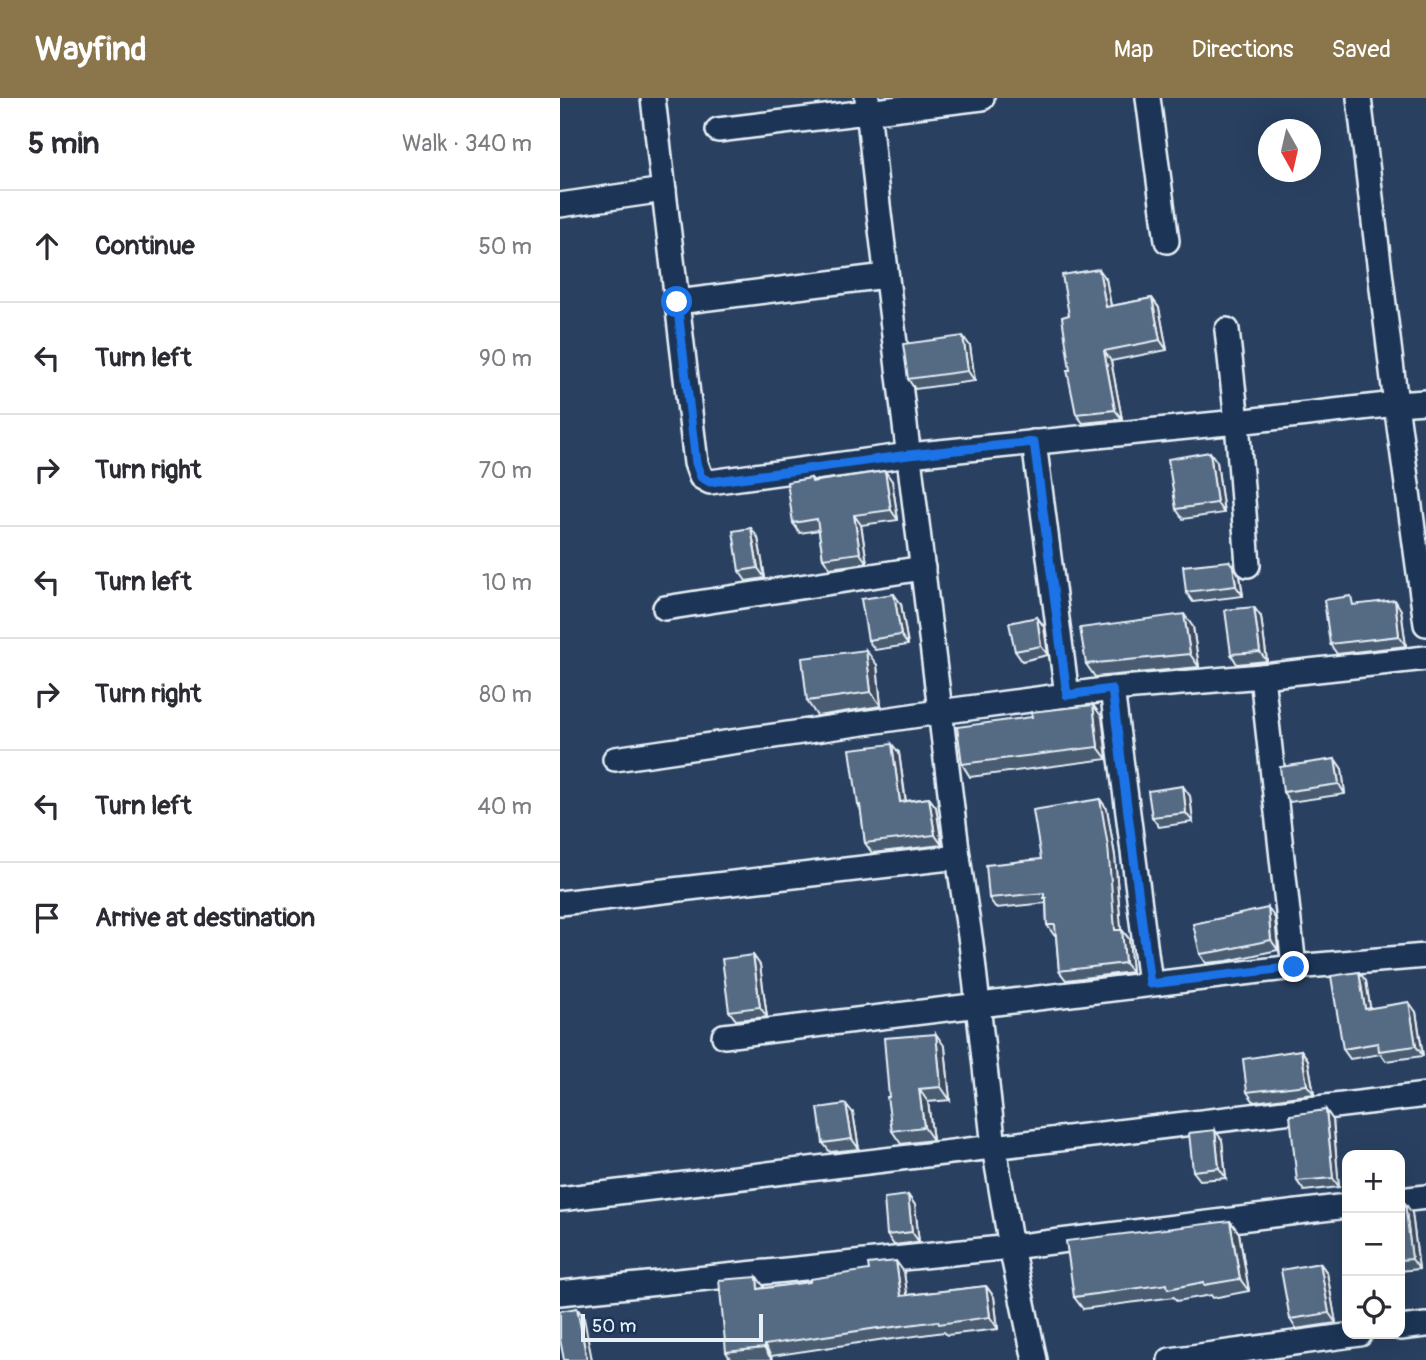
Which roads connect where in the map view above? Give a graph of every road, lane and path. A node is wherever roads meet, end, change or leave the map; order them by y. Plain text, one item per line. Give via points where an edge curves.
1 (653, 98) edge
2 (982, 98) edge
3 (1148, 98) edge
4 (1359, 98) edge
5 (868, 105) edge
6 (718, 130) dead end
7 (664, 190) junction
8 (560, 205) edge
9 (1167, 241) dead end
10 (886, 276) junction
11 (677, 302) junction
12 (1227, 330) dead end
13 (1426, 402) edge
14 (1396, 404) junction
15 (1237, 422) junction
16 (1034, 442) junction
17 (909, 455) junction
18 (1248, 565) dead end
19 (923, 568) junction
20 (665, 608) dead end
21 (1426, 624) edge
22 (1426, 657) edge
23 (1262, 676) junction
24 (1112, 689) junction
25 (1067, 695) junction
26 (939, 712) junction
27 (615, 759) dead end
28 (958, 857) junction
29 (560, 903) edge
30 (1426, 956) edge
31 (1294, 967) junction
32 (1150, 984) junction
33 (978, 1005) junction
34 (724, 1036) dead end
35 (1426, 1095) edge
36 (994, 1147) junction
37 (1426, 1196) edge
38 (560, 1199) edge
39 (1405, 1199) edge
40 (1342, 1207) edge
41 (1011, 1247) junction
42 (560, 1293) edge
43 (1426, 1325) edge
44 (1405, 1327) edge
45 (1342, 1336) edge
46 (1035, 1360) edge
47 (1170, 1360) edge

1 - 7 street
2 - 5 street
3 - 9 street
4 - 14 street
5 - 6 street
5 - 10 street
7 - 8 street
7 - 11 street
10 - 11 street
10 - 17 street
11 - 17 street via 701,477 718,482
12 - 15 street
13 - 14 street
14 - 15 street
14 - 21 street
15 - 16 street
15 - 18 street
16 - 17 street
16 - 25 street
17 - 19 street
19 - 20 street
19 - 26 street
22 - 23 street
23 - 24 street
23 - 31 street
24 - 25 street
24 - 32 street
25 - 26 street
26 - 27 street
26 - 28 street
28 - 29 street
28 - 33 street
30 - 31 street
31 - 32 street
32 - 33 street
33 - 34 street
33 - 36 street
35 - 36 street
36 - 38 street
36 - 41 street
37 - 39 street
40 - 41 street
41 - 42 street
41 - 46 street
43 - 44 street
45 - 47 street

